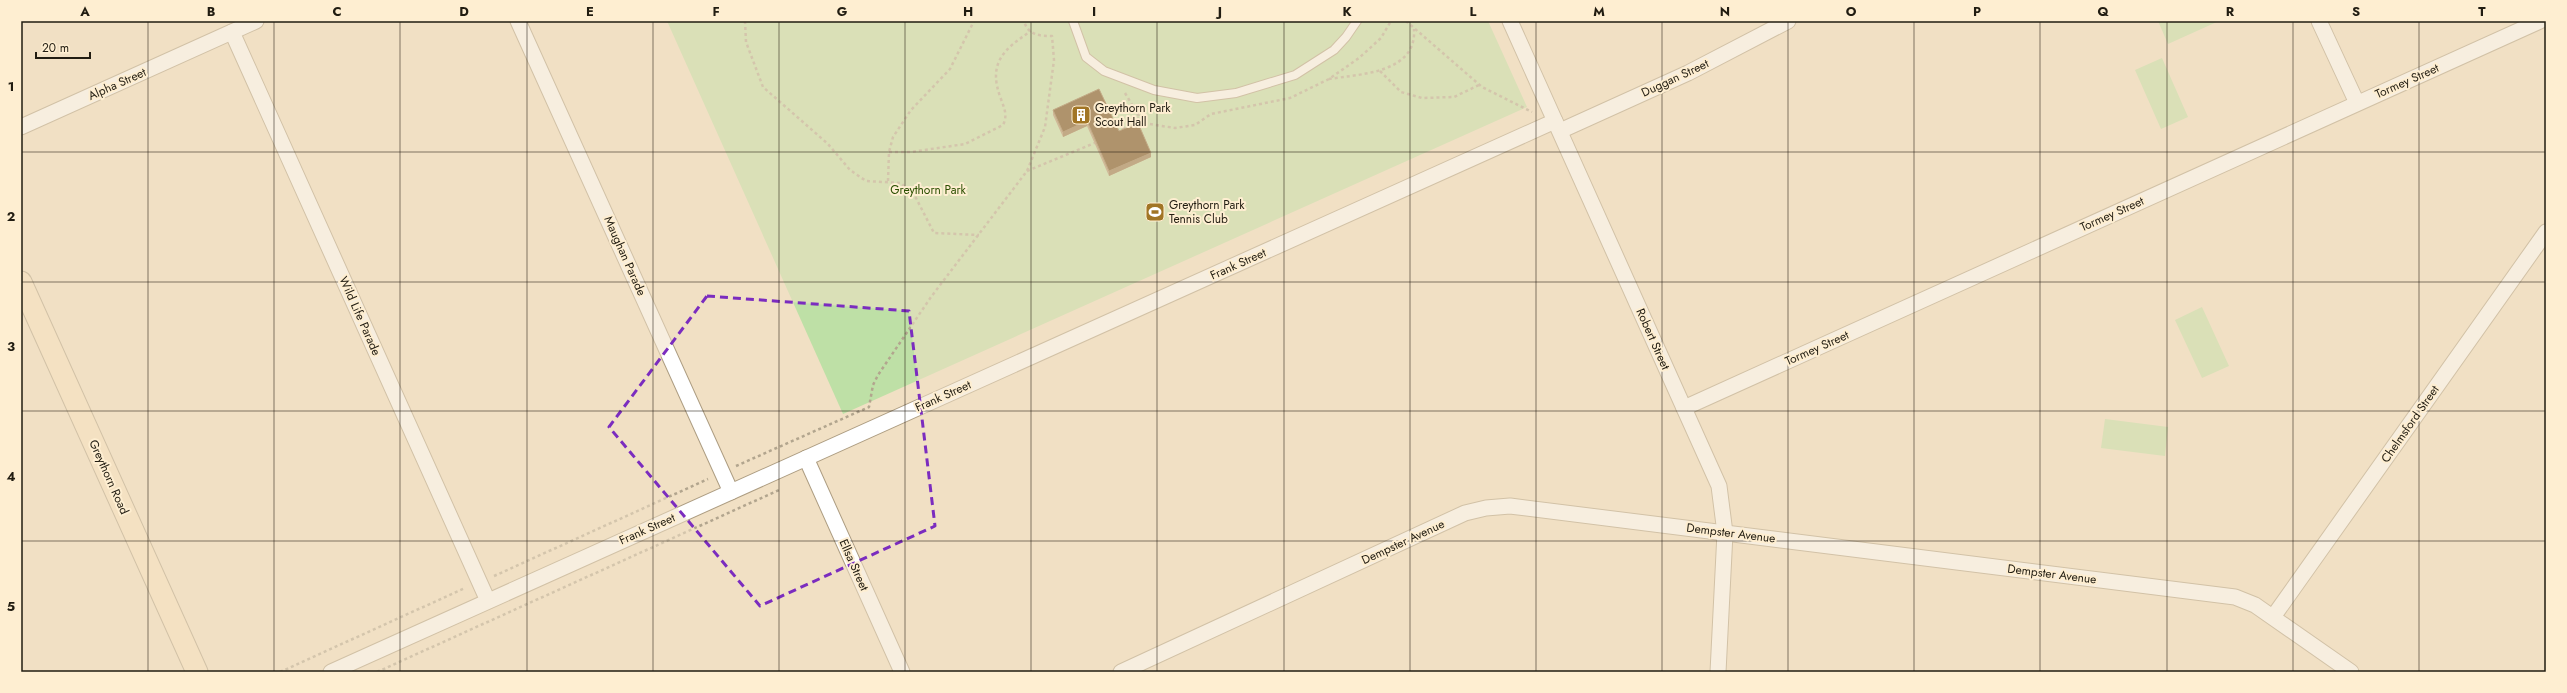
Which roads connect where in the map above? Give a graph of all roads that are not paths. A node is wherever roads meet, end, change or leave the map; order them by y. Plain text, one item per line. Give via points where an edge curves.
1 (256, 21) edge
2 (518, 21) edge
3 (1073, 21) edge
4 (1356, 21) edge
5 (1510, 21) edge
6 (1788, 21) edge
7 (2320, 21) edge
8 (2540, 21) edge
9 (232, 32) junction
10 (2357, 103) junction
11 (1557, 126) junction
12 (21, 127) edge
13 (2546, 232) edge
14 (21, 282) edge
15 (1684, 408) junction
16 (806, 458) junction
17 (731, 492) junction
18 (1725, 533) junction
19 (488, 601) junction
20 (2273, 617) junction
21 (197, 672) edge
22 (331, 672) edge
23 (902, 672) edge
24 (1121, 672) edge
25 (1718, 672) edge
26 (2351, 672) edge

1 - 9 street, Alpha Street
2 - 17 street, Maughan Parade
3 - 4 lane via 1086,57 1104,72 1154,90 1197,98 1236,93 1301,72 1334,50
5 - 11 street, Robert Street
6 - 11 street, Duggan Street via 1688,73
7 - 10 street
8 - 10 street, Tormey Street
9 - 12 street, Alpha Street
9 - 19 street, Wild Life Parade
10 - 15 street, Tormey Street
11 - 15 street, Robert Street
11 - 16 street, Frank Street
13 - 20 street, Chelmsford Street
14 - 21 main road, Greythorn Road
15 - 18 street, Robert Street via 1719,486
16 - 17 street, Frank Street
16 - 23 street, Ellsa Street
17 - 19 street, Frank Street
18 - 20 street, Dempster Avenue via 2235,597 2255,605
18 - 24 street, Dempster Avenue via 1523,507 1499,506 1476,509
18 - 25 street, Robert Street
19 - 22 street, Frank Street
20 - 26 street, Dempster Avenue

